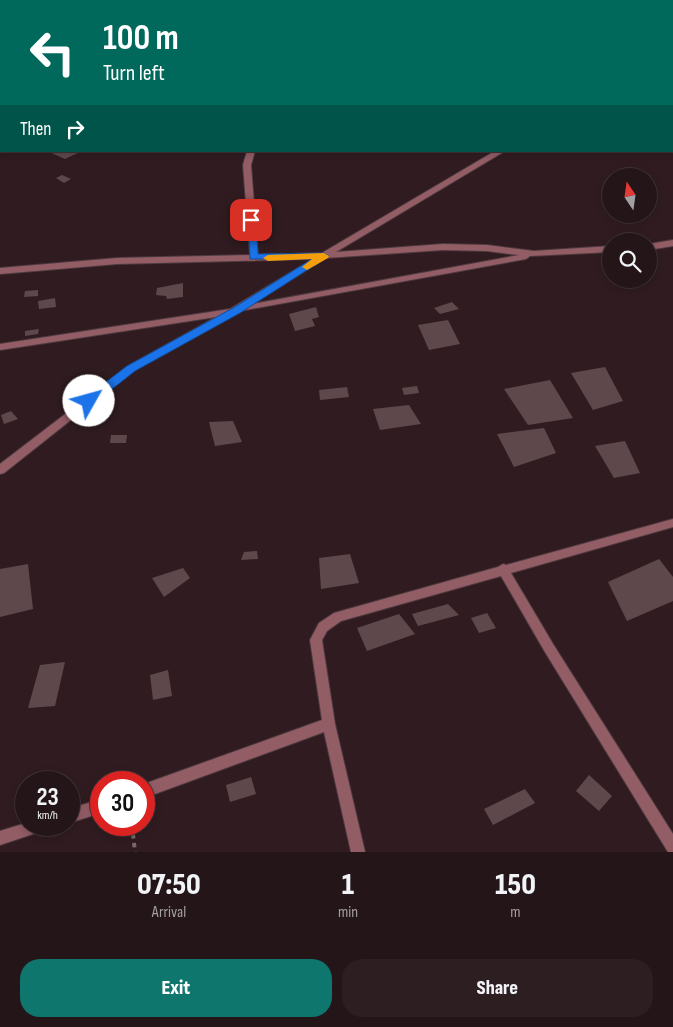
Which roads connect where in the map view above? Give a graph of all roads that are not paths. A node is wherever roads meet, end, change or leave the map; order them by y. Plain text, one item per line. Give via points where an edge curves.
1 (251, 152) edge
2 (499, 152) edge
3 (673, 243) edge
4 (657, 246) edge
5 (602, 250) edge
6 (534, 254) junction
7 (324, 256) junction
8 (254, 257) junction
9 (0, 271) edge
10 (236, 310) junction
11 (0, 347) edge
12 (0, 470) edge
13 (673, 523) edge
14 (503, 569) junction
15 (329, 724) junction
16 (155, 788) edge
17 (15, 833) edge
18 (0, 838) edge
19 (673, 847) edge
20 (358, 852) edge

1 - 8 street via 247,165
2 - 7 street
3 - 4 street
5 - 6 street
6 - 7 street via 443,247
6 - 10 street
7 - 8 street
7 - 10 street
8 - 9 street via 108,261
10 - 11 street
10 - 12 street via 131,368
13 - 14 street
14 - 15 street via 338,616 323,627 316,640
14 - 19 street
15 - 16 street
15 - 20 street
17 - 18 street

